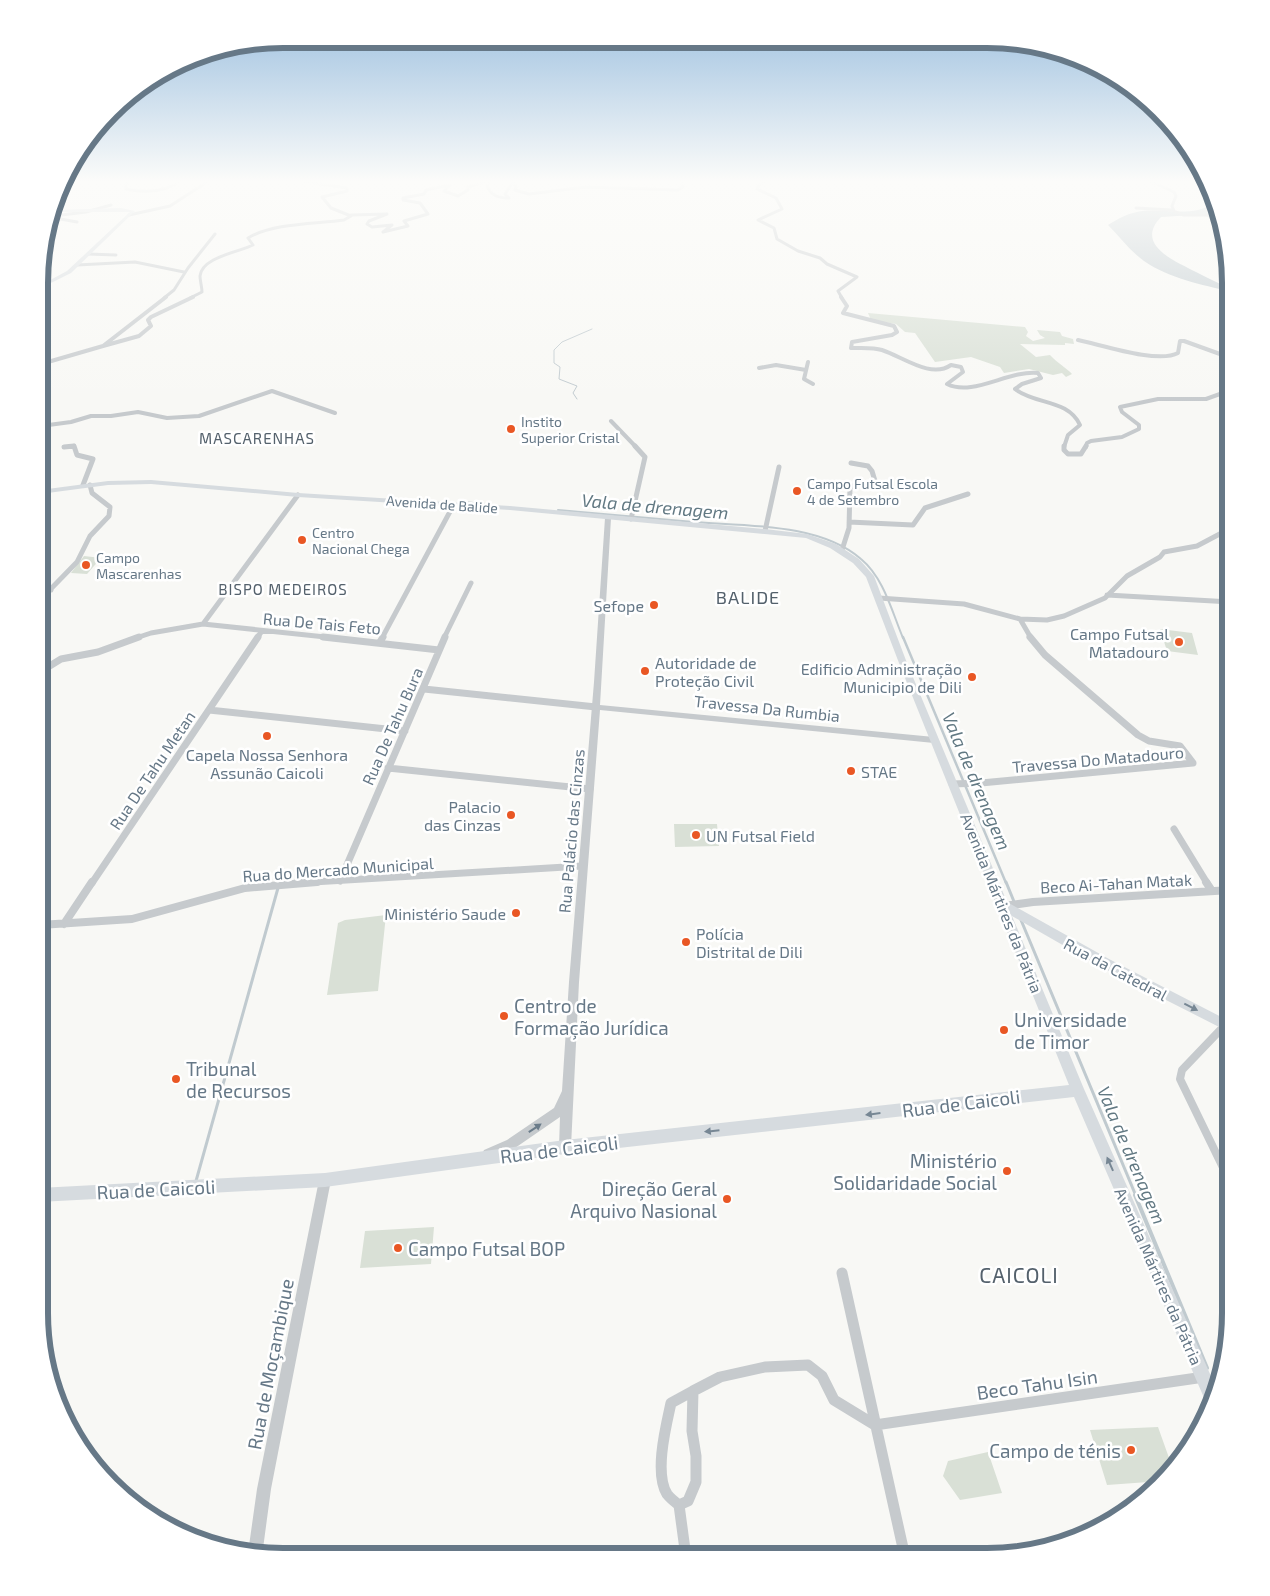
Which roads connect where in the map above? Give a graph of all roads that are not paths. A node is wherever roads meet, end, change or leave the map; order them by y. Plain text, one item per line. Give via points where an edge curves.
1 (88, 254) edge
2 (101, 254) edge
3 (198, 254) edge
4 (225, 254) edge
5 (809, 254) edge
6 (116, 255) dead end
7 (77, 265) junction
8 (184, 272) junction
9 (48, 282) edge
10 (1078, 340) dead end
11 (102, 346) junction
12 (1222, 355) edge
13 (48, 362) edge
14 (808, 362) dead end
15 (759, 368) dead end
16 (806, 370) junction
17 (813, 384) dead end
18 (1222, 393) edge
19 (335, 413) dead end
20 (611, 420) dead end
21 (48, 425) edge
22 (64, 447) dead end
23 (850, 463) dead end
24 (780, 467) dead end
25 (86, 485) junction
26 (48, 491) edge
27 (968, 494) dead end
28 (298, 495) junction
29 (453, 506) junction
30 (608, 518) junction
31 (632, 518) junction
32 (849, 522) junction
33 (766, 527) junction
34 (1222, 533) edge
35 (844, 547) junction
36 (471, 583) dead end
37 (50, 590) edge
38 (1107, 595) junction
39 (879, 598) junction
40 (1222, 601) edge
41 (1020, 619) junction
42 (203, 624) junction
43 (262, 631) junction
44 (380, 642) junction
45 (439, 650) junction
46 (48, 667) edge
47 (424, 689) junction
48 (596, 707) junction
49 (210, 710) junction
50 (405, 731) junction
51 (934, 740) junction
52 (388, 768) junction
53 (952, 784) junction
54 (590, 789) junction
55 (1174, 829) dead end
56 (582, 866) junction
57 (340, 881) junction
58 (1222, 890) edge
59 (1212, 891) junction
60 (1004, 906) junction
61 (64, 924) junction
62 (48, 925) edge
63 (1222, 1024) edge
64 (1222, 1033) edge
65 (567, 1090) junction
66 (1078, 1090) junction
67 (566, 1147) junction
68 (476, 1159) junction
69 (1222, 1165) edge
70 (325, 1180) junction
71 (48, 1195) edge
72 (842, 1274) dead end
73 (1204, 1377) junction
74 (693, 1390) junction
75 (1210, 1390) edge
76 (875, 1426) junction
77 (679, 1505) junction
78 (256, 1547) edge
79 (685, 1548) edge
80 (903, 1548) edge

1 - 7 main road
2 - 6 street
3 - 8 street
4 - 11 street via 202,270 202,292 151,317 148,320 151,326 139,336
5 - 18 street via 855,275 856,279 838,291 847,306 843,312 894,326 897,332 852,342 851,348 880,349 934,371 951,365 961,366 961,375 947,384 957,389 1027,370 1038,373 1041,378 1015,389 1023,395 1068,410 1078,418 1080,425 1064,439 1064,450 1068,454 1081,454 1091,441 1120,438 1136,432 1139,425 1122,412 1120,406 1157,399 1206,399
7 - 8 street via 134,262
7 - 9 main road
8 - 11 street via 174,290
10 - 12 street via 1162,359 1178,353 1180,341
11 - 13 street
14 - 16 street
15 - 16 street via 776,365
16 - 17 street via 804,378
19 - 21 street via 272,391 199,416 167,418 134,413 90,416
20 - 31 street via 645,457
22 - 25 street via 74,446 78,457 93,458
23 - 32 street via 867,464 875,481 850,488
24 - 33 street
25 - 26 main road, Avenida de Balide
25 - 28 main road, Avenida de Balide via 151,482
25 - 37 street via 111,511 107,520 90,536 77,562
27 - 32 street via 925,508 908,526
28 - 29 main road, Avenida de Balide
28 - 42 street
29 - 30 main road, Avenida de Balide
29 - 44 street
30 - 31 main road, Avenida de Balide
30 - 48 street, Rua Palácio das Cinzas
31 - 33 main road, Avenida de Balide
32 - 35 street
33 - 35 main road, Avenida de Balide
34 - 38 street via 1197,546 1164,552 1127,576
35 - 39 main road, Avenida Mártires da Pátria via 870,576
36 - 45 street, Rua De Tahu Bura
38 - 40 street
38 - 41 street via 1064,616 1047,620
39 - 41 street via 964,604
39 - 51 main road, Avenida Mártires da Pátria
41 - 53 street, Travessa Do Matadouro via 1045,655 1116,718 1149,741 1181,746 1193,763
42 - 43 street, Rua De Tais Feto
42 - 46 street, Rua De Tais Feto via 151,632 98,652 61,659
43 - 44 street, Rua De Tais Feto
43 - 49 street, Rua De Tahu Metan
44 - 45 street, Rua De Tais Feto
45 - 47 street, Rua De Tahu Bura
47 - 48 street
47 - 50 street, Rua De Tahu Bura
48 - 51 street, Travessa Da Rumbia
48 - 54 street, Rua Palácio das Cinzas
49 - 50 street
49 - 61 street, Rua De Tahu Metan
50 - 52 street, Rua De Tahu Bura
51 - 53 main road, Avenida Mártires da Pátria
52 - 54 street
52 - 57 street, Rua De Tahu Bura
53 - 60 main road, Avenida Mártires da Pátria
54 - 56 street, Rua Palácio das Cinzas
55 - 59 street
56 - 57 street, Rua do Mercado Municipal
56 - 65 street, Rua Palácio das Cinzas
57 - 61 street, Rua do Mercado Municipal via 245,888 132,919
58 - 59 street, Beco Ai-Tahan Matak
59 - 60 street, Beco Ai-Tahan Matak
60 -> 63 main road, Rua da Catedral via 1039,928
60 - 66 main road, Avenida Mártires da Pátria
61 - 62 street, Rua do Mercado Municipal
64 - 69 street via 1182,1070 1180,1078
65 - 67 street, Rua Palácio das Cinzas
68 -> 65 street via 511,1144 558,1112
66 -> 67 main road, Rua de Caicoli
73 -> 66 main road, Avenida Mártires da Pátria
67 - 68 main road, Rua de Caicoli
68 - 70 main road, Rua de Caicoli
70 - 71 main road, Rua de Caicoli
70 - 78 street, Rua de Moçambique via 264,1489
72 - 76 street
73 - 75 main road, Avenida Mártires da Pátria
73 - 76 street, Beco Tahu Isin
74 - 76 street via 720,1377 765,1367 808,1365 822,1376 834,1400
74 - 77 street via 696,1482 688,1501
74 - 77 street via 671,1403 665,1432 663,1470 666,1492
76 - 80 street
77 - 79 street

